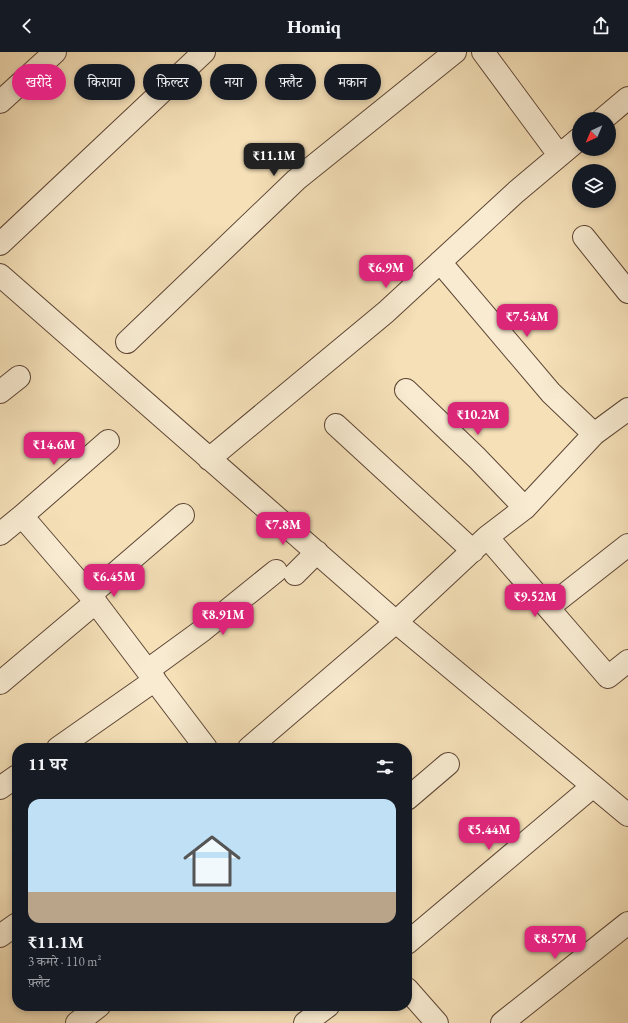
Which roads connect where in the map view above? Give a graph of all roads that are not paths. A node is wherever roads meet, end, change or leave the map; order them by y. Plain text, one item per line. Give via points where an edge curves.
1 (55, 52) edge
2 (204, 52) edge
3 (455, 52) edge
4 (483, 52) edge
5 (628, 98) edge
6 (0, 102) edge
7 (611, 112) edge
8 (572, 145) edge
9 (559, 155) junction
10 (584, 237) dead end
11 (0, 244) edge
12 (440, 262) junction
13 (0, 275) edge
14 (628, 292) edge
15 (127, 342) dead end
16 (19, 377) dead end
17 (406, 390) dead end
18 (0, 392) edge
19 (628, 409) edge
20 (336, 425) dead end
21 (594, 434) junction
22 (108, 441) dead end
23 (209, 459) junction
24 (524, 508) junction
25 (183, 515) dead end
26 (22, 516) junction
27 (0, 534) edge
28 (480, 544) junction
29 (628, 545) edge
30 (316, 552) junction
31 (93, 599) junction
32 (549, 607) junction
33 (396, 622) junction
34 (628, 661) edge
35 (151, 675) junction
36 (0, 683) edge
37 (64, 743) edge
38 (202, 743) edge
39 (255, 743) edge
40 (448, 764) dead end
41 (12, 780) edge
42 (593, 786) junction
43 (0, 788) edge
44 (412, 795) edge
45 (628, 815) edge
46 (628, 923) edge
47 (12, 928) edge
48 (0, 936) edge
49 (412, 939) edge
50 (412, 995) edge
51 (93, 1011) edge
52 (321, 1011) edge
53 (77, 1023) edge
54 (305, 1023) edge
55 (437, 1023) edge
56 (502, 1023) edge

1 - 6 street
2 - 11 street
3 - 15 street via 296,180
4 - 9 street
5 - 7 street
8 - 9 street
9 - 12 street
10 - 14 street
12 - 21 street via 551,393
12 - 23 street via 386,312
13 - 23 street
16 - 18 street
17 - 24 street via 477,458
19 - 21 street
20 - 28 street
21 - 24 street
22 - 26 street
23 - 30 street
24 - 28 street
25 - 31 street
26 - 27 street
26 - 31 street
28 - 32 street
28 - 33 street
29 - 32 street
30 - 33 street
30 - 35 street via 203,630
31 - 35 street
31 - 36 street
32 - 34 street via 608,677
33 - 39 street
33 - 42 street
35 - 37 street
35 - 38 street
40 - 44 street
41 - 43 street
42 - 45 street
42 - 49 street
46 - 56 street
47 - 48 street
50 - 55 street
51 - 53 street
52 - 54 street

